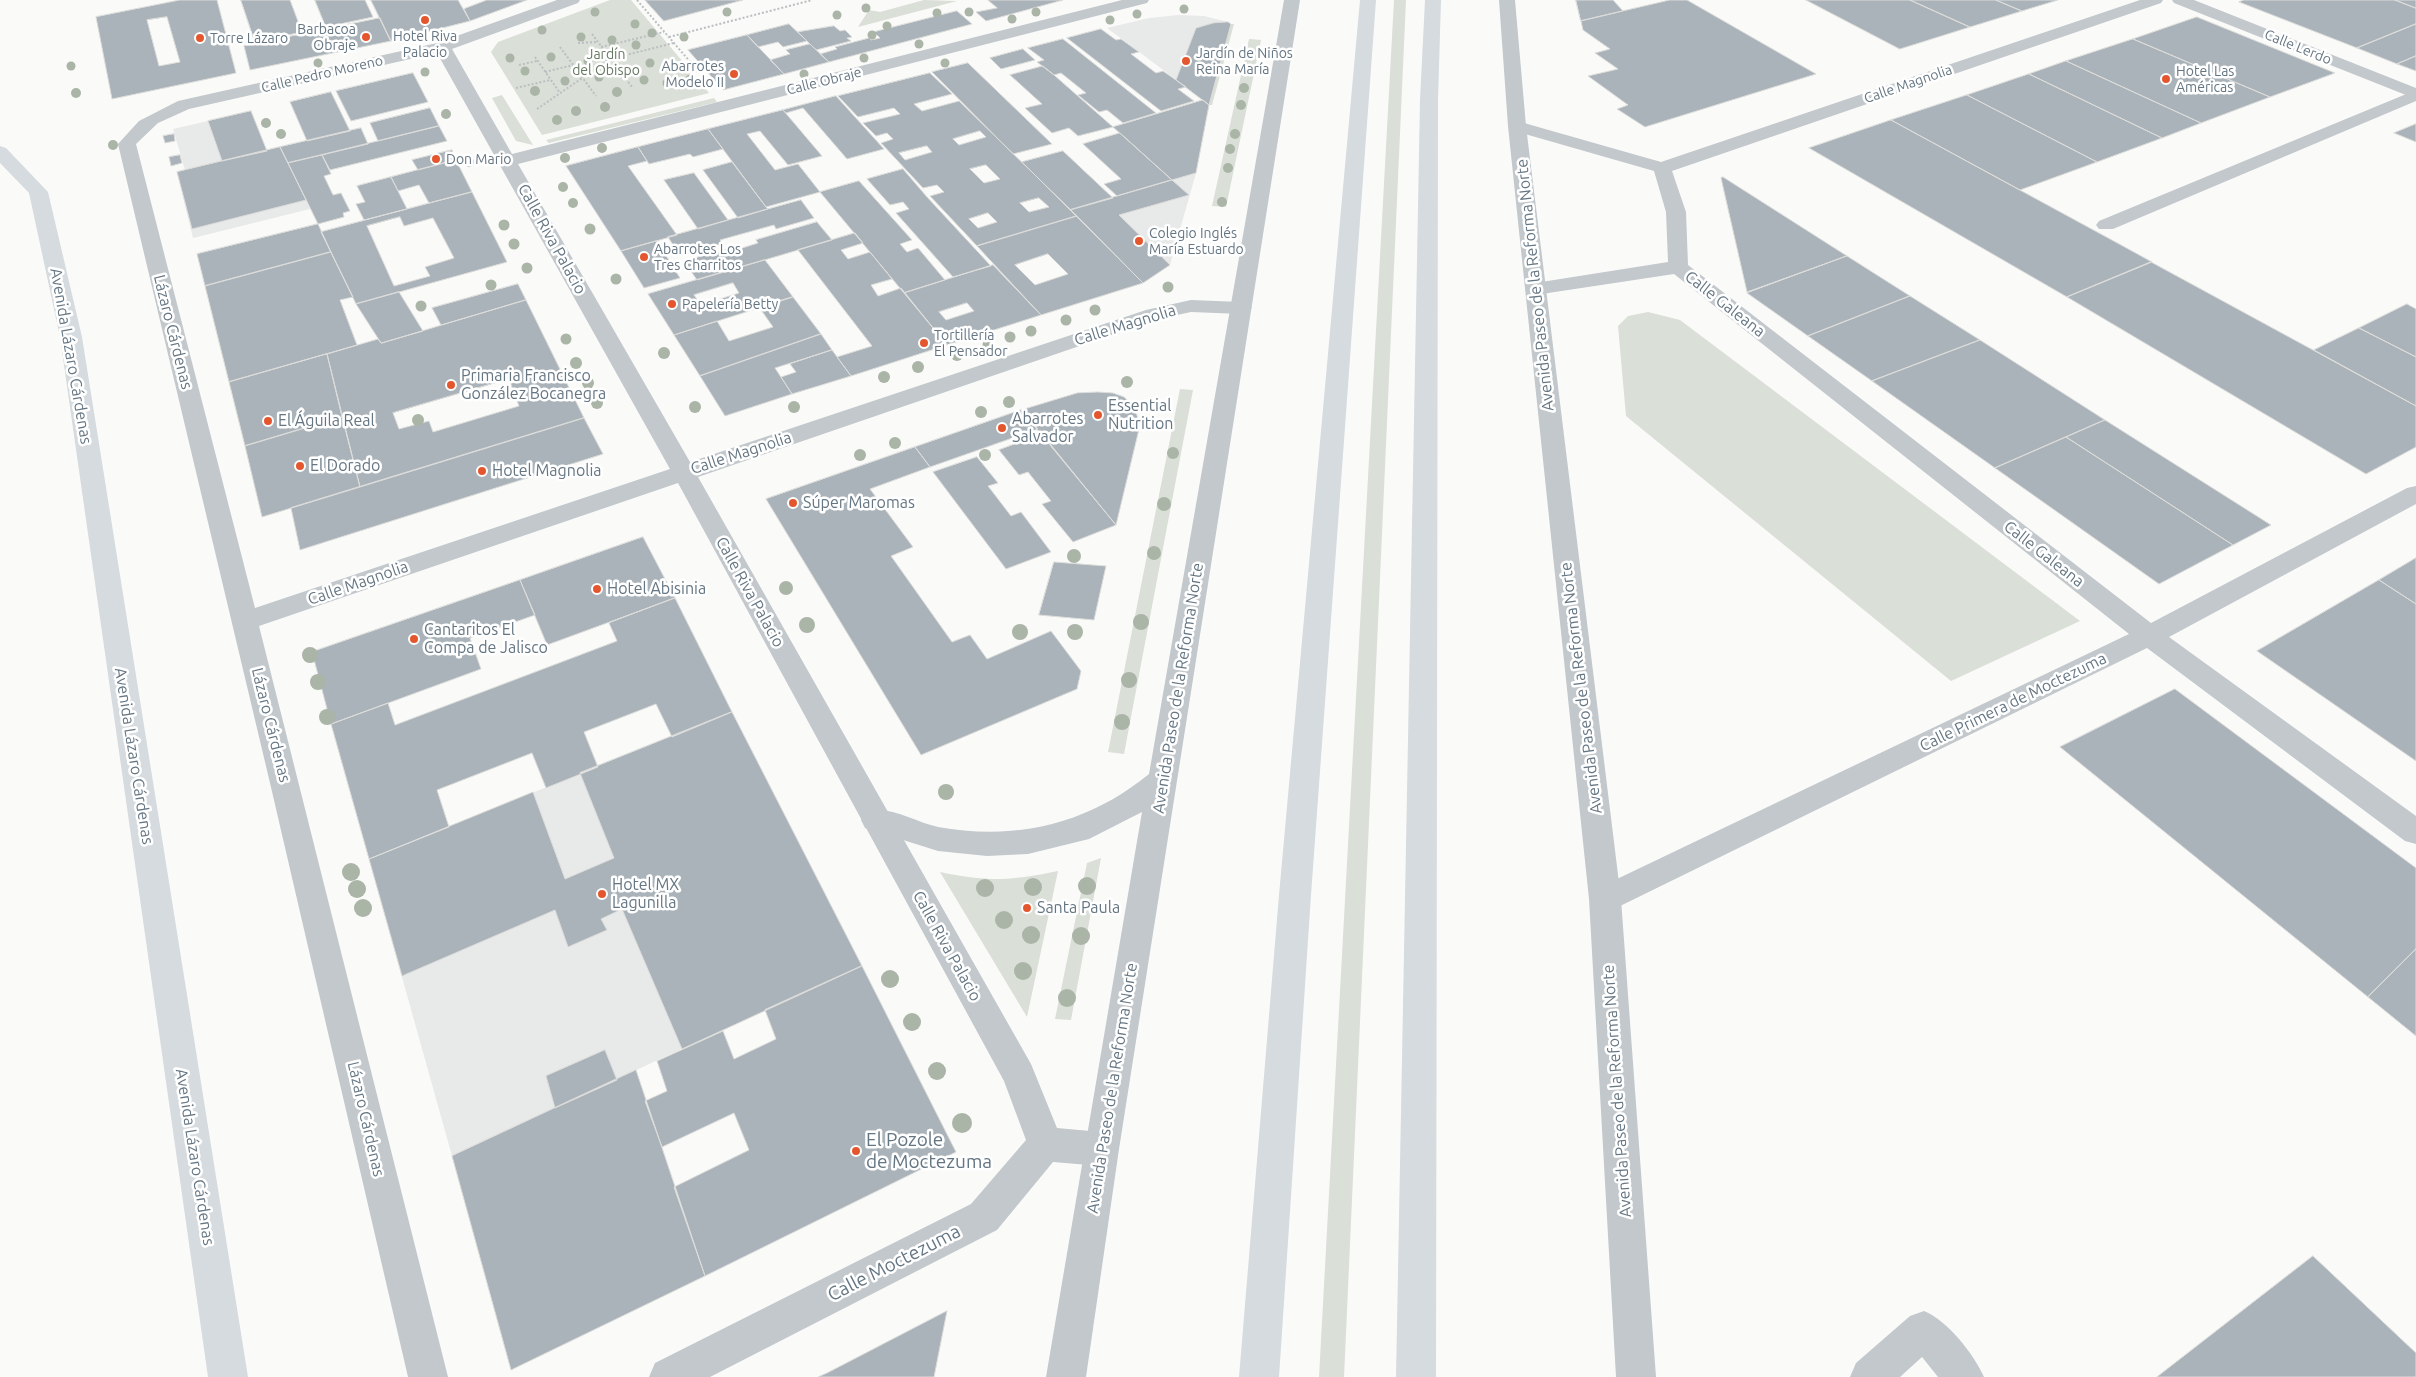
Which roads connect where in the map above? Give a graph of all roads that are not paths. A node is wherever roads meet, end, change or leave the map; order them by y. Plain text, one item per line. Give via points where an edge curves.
1 (572, 0) edge
2 (1140, 0) edge
3 (1292, 0) edge
4 (1368, 0) edge
5 (1433, 0) edge
6 (1507, 0) edge
7 (2155, 0) edge
8 (2180, 0) edge
9 (442, 47) junction
10 (2416, 95) edge
11 (184, 105) joint
12 (1517, 126) junction
13 (0, 152) edge
14 (508, 161) junction
15 (1662, 168) junction
16 (2106, 225) dead end
17 (1678, 268) junction
18 (1535, 290) junction
19 (1241, 308) junction
20 (683, 473) junction
21 (2416, 494) edge
22 (246, 621) junction
23 (2149, 636) junction
24 (1164, 778) junction
25 (876, 820) junction
26 (2416, 832) edge
27 (1605, 900) junction
28 (1045, 1144) junction
29 (1101, 1149) junction
30 (228, 1377) edge
31 (428, 1377) edge
32 (669, 1377) edge
33 (1066, 1377) edge
34 (1259, 1377) edge
35 (1416, 1377) edge
36 (1636, 1377) edge
37 (1870, 1377) edge
38 (1964, 1377) edge

1 - 9 street, Calle Pedro Moreno
2 - 14 street, Calle Obraje
3 - 19 street, Avenida Paseo de la Reforma Norte
4 - 34 main road
5 - 35 main road
6 - 12 street, Avenida Paseo de la Reforma Norte
7 - 15 street, Calle Magnolia
8 - 10 street, Calle Lerdo
9 - 11 street, Calle Pedro Moreno
9 - 14 street, Calle Riva Palacio
10 - 16 street
11 - 22 street, Lázaro Cárdenas via 144,124 127,144
12 - 15 street
12 - 18 street, Avenida Paseo de la Reforma Norte
13 - 30 main road, Avenida Lázaro Cárdenas via 38,192 70,337
14 - 20 street, Calle Riva Palacio
15 - 17 street via 1676,212
17 - 18 street
17 - 23 street, Calle Galeana
18 - 27 street, Avenida Paseo de la Reforma Norte
19 - 20 street, Calle Magnolia via 1191,306 1153,314
19 - 24 street, Avenida Paseo de la Reforma Norte
20 - 22 street, Calle Magnolia
20 - 25 street, Calle Riva Palacio
21 - 23 street, Calle Primera de Moctezuma
22 - 31 street, Lázaro Cárdenas
23 - 26 street, Calle Galeana
23 - 27 street, Calle Primera de Moctezuma
24 - 25 street via 1134,803 1078,830 1028,842 987,844 938,840
24 - 29 street, Avenida Paseo de la Reforma Norte
25 - 28 street, Calle Riva Palacio via 1019,1075
27 - 36 street, Avenida Paseo de la Reforma Norte
28 - 29 street
28 - 32 street, Calle Moctezuma via 984,1217
29 - 33 street, Avenida Paseo de la Reforma Norte
37 - 38 street via 1924,1330

